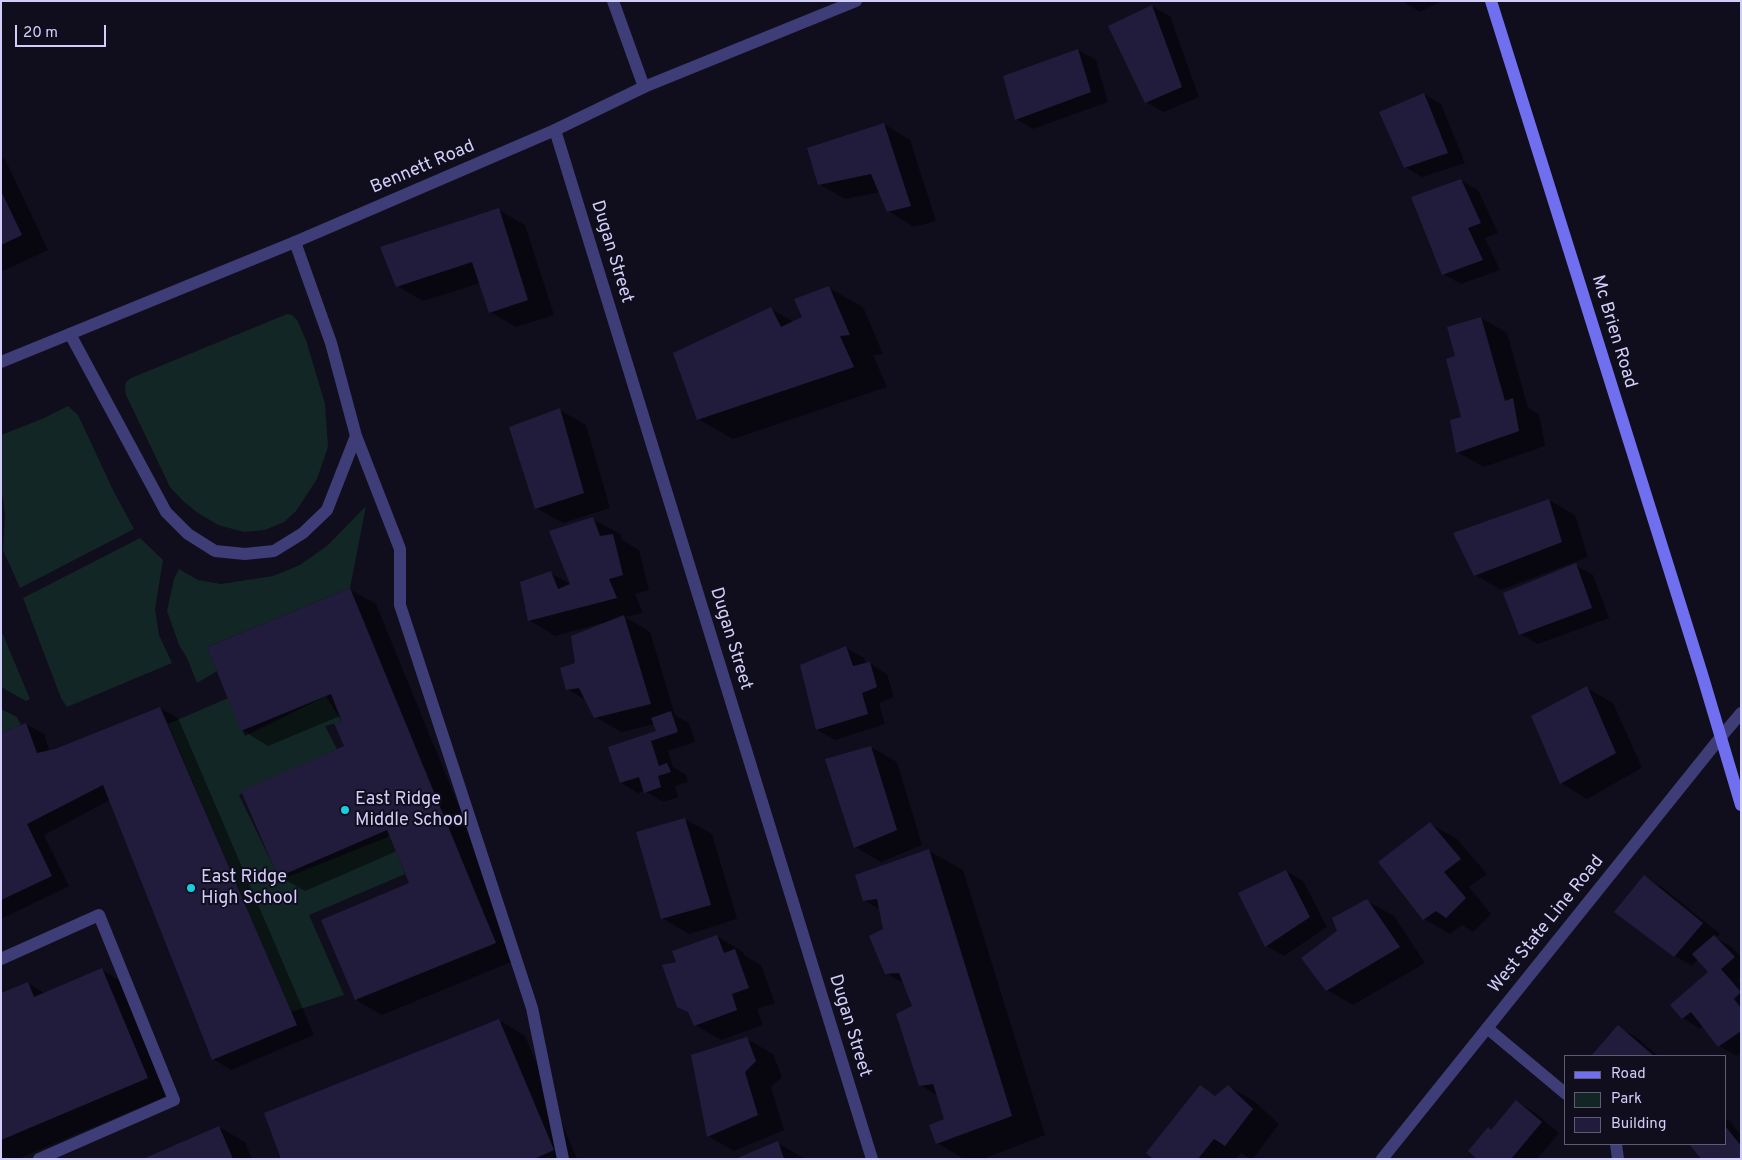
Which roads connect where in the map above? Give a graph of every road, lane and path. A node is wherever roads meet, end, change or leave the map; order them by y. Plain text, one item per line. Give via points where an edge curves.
1 (613, 1) edge
2 (856, 1) edge
3 (1491, 1) edge
4 (644, 87) junction
5 (555, 130) junction
6 (295, 242) junction
7 (70, 334) junction
8 (1, 362) edge
9 (356, 436) junction
10 (1741, 713) edge
11 (1720, 738) junction
12 (1741, 805) edge
13 (1, 959) edge
14 (1487, 1028) junction
15 (1564, 1092) edge
16 (1616, 1145) edge
17 (39, 1159) edge
18 (563, 1159) edge
19 (872, 1159) edge
20 (1382, 1159) edge
21 (1618, 1159) edge

1 - 4 street
2 - 4 street, Bennett Road
3 - 11 main road, Mc Brien Road
4 - 5 street, Bennett Road
5 - 6 street, Bennett Road
5 - 19 street, Dugan Street
6 - 7 street, Bennett Road
6 - 9 street via 331,343
7 - 8 street, Bennett Road
7 - 9 street via 166,512 188,534 215,550 245,554 274,551 303,533 327,510
9 - 18 street via 400,549 400,605 532,1008
10 - 11 street, West State Line Road
11 - 12 main road, Mc Brien Road
11 - 14 street, West State Line Road
13 - 17 street via 99,915 174,1100
14 - 15 street
14 - 20 street, West State Line Road
16 - 21 street

